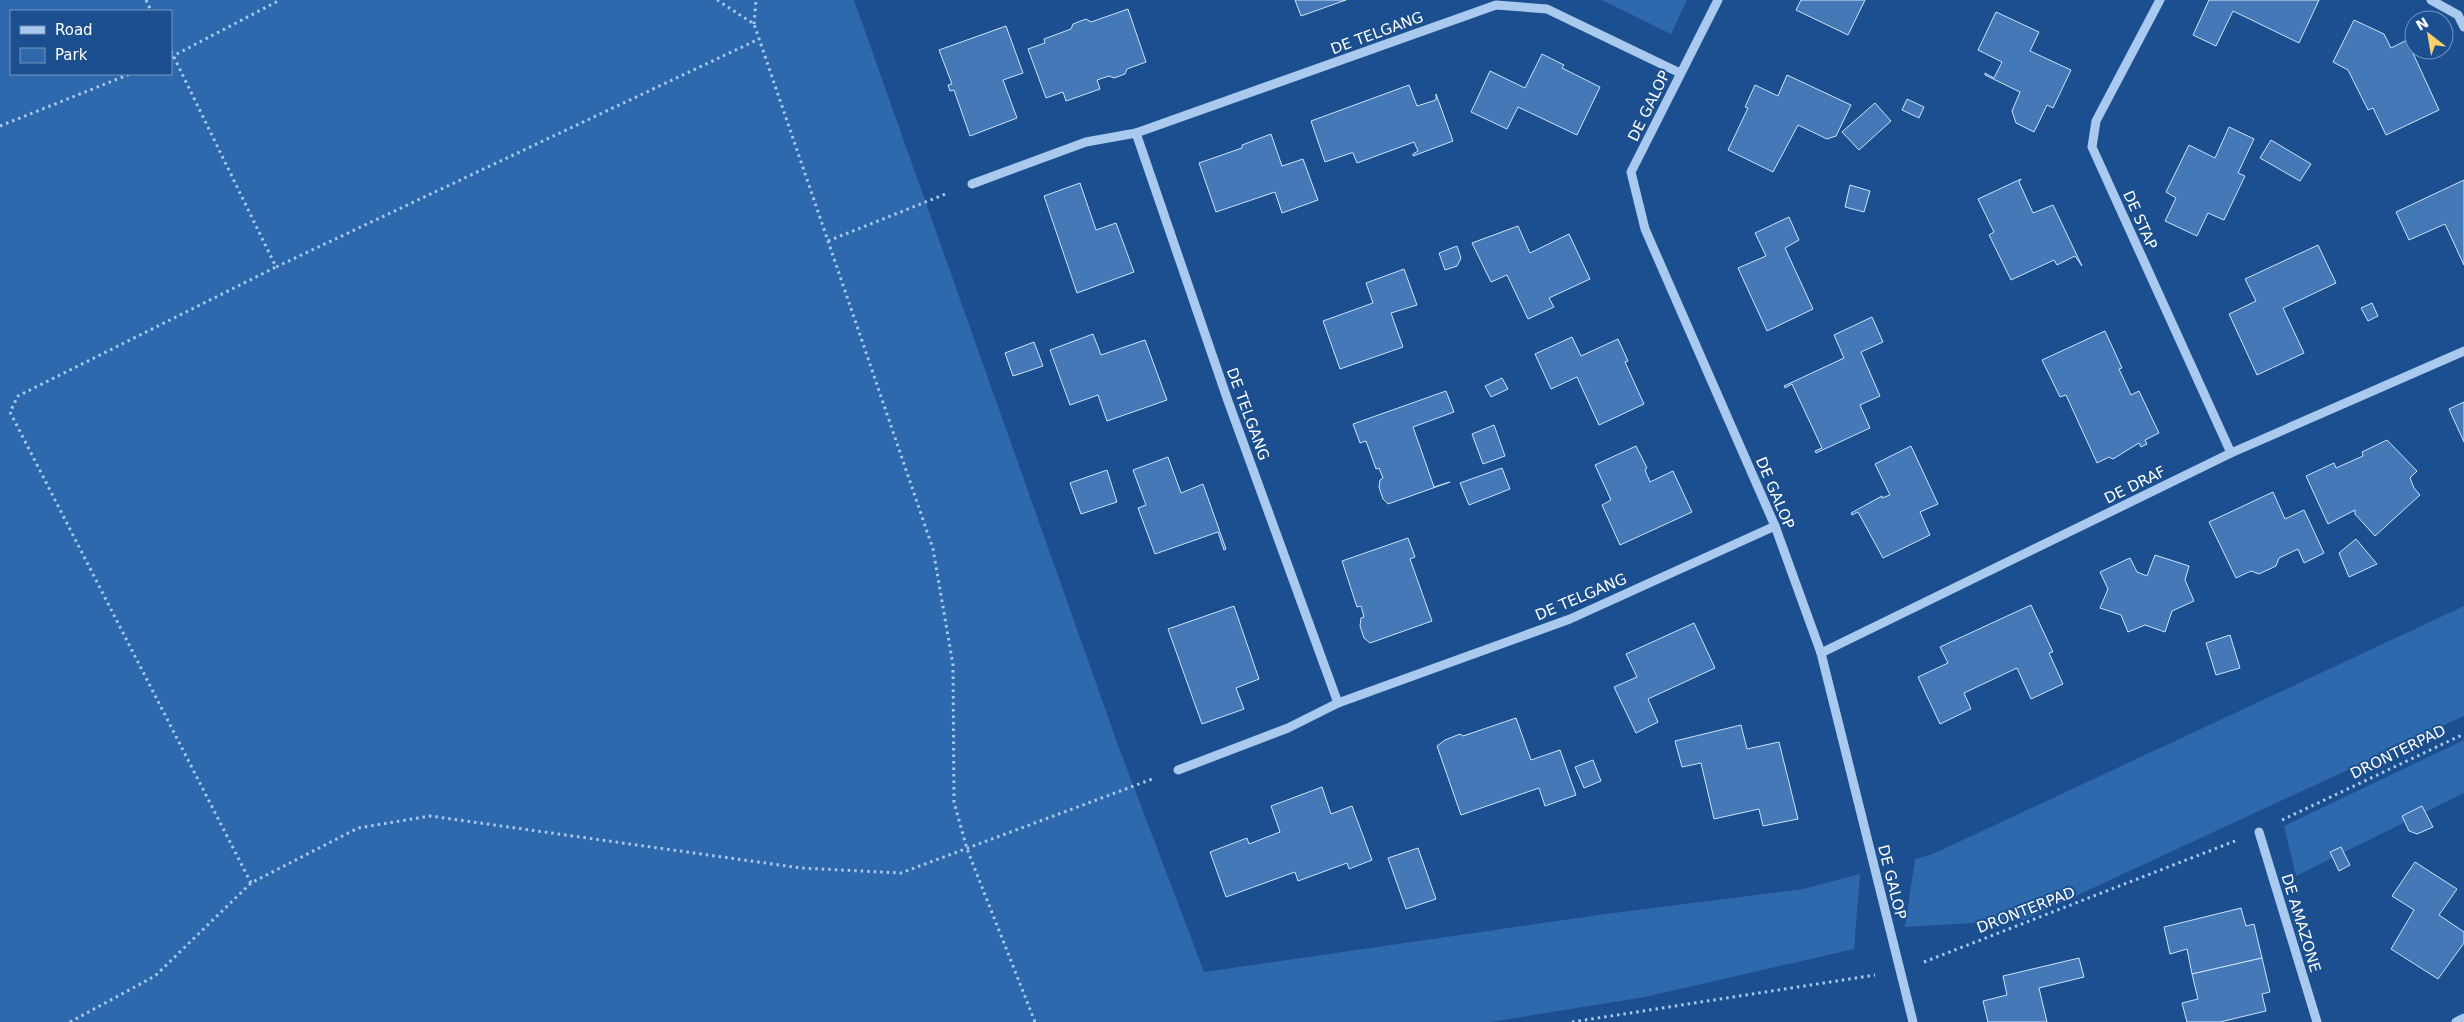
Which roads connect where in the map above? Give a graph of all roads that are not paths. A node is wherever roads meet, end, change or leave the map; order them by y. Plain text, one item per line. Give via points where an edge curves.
1 (1718, 0) edge
2 (2160, 0) edge
3 (2431, 0) edge
4 (2464, 27) edge
5 (1680, 73) junction
6 (1136, 133) junction
7 (972, 184) road end
8 (2464, 351) edge
9 (2231, 454) junction
10 (1775, 526) junction
11 (1821, 654) junction
12 (1338, 703) junction
13 (1178, 770) road end
14 (2259, 832) road end
15 (2464, 1018) edge
16 (1913, 1022) edge
17 (2318, 1022) edge
18 (2456, 1022) edge

1 - 5 street, DE GALOP
2 - 9 street, DE STAP via 2096,121 2092,148
3 - 4 street via 2458,15
5 - 6 street, DE TELGANG via 1547,9 1496,5
5 - 10 street, DE GALOP via 1631,172 1646,229
6 - 7 street, DE TELGANG via 1086,142
6 - 12 street, DE TELGANG via 1228,401
8 - 9 street, DE DRAF
9 - 11 street, DE DRAF
10 - 11 street, DE GALOP
10 - 12 street, DE TELGANG via 1570,618
11 - 16 street, DE GALOP
12 - 13 street, DE TELGANG via 1288,728
14 - 17 street, DE AMAZONE
15 - 18 street

